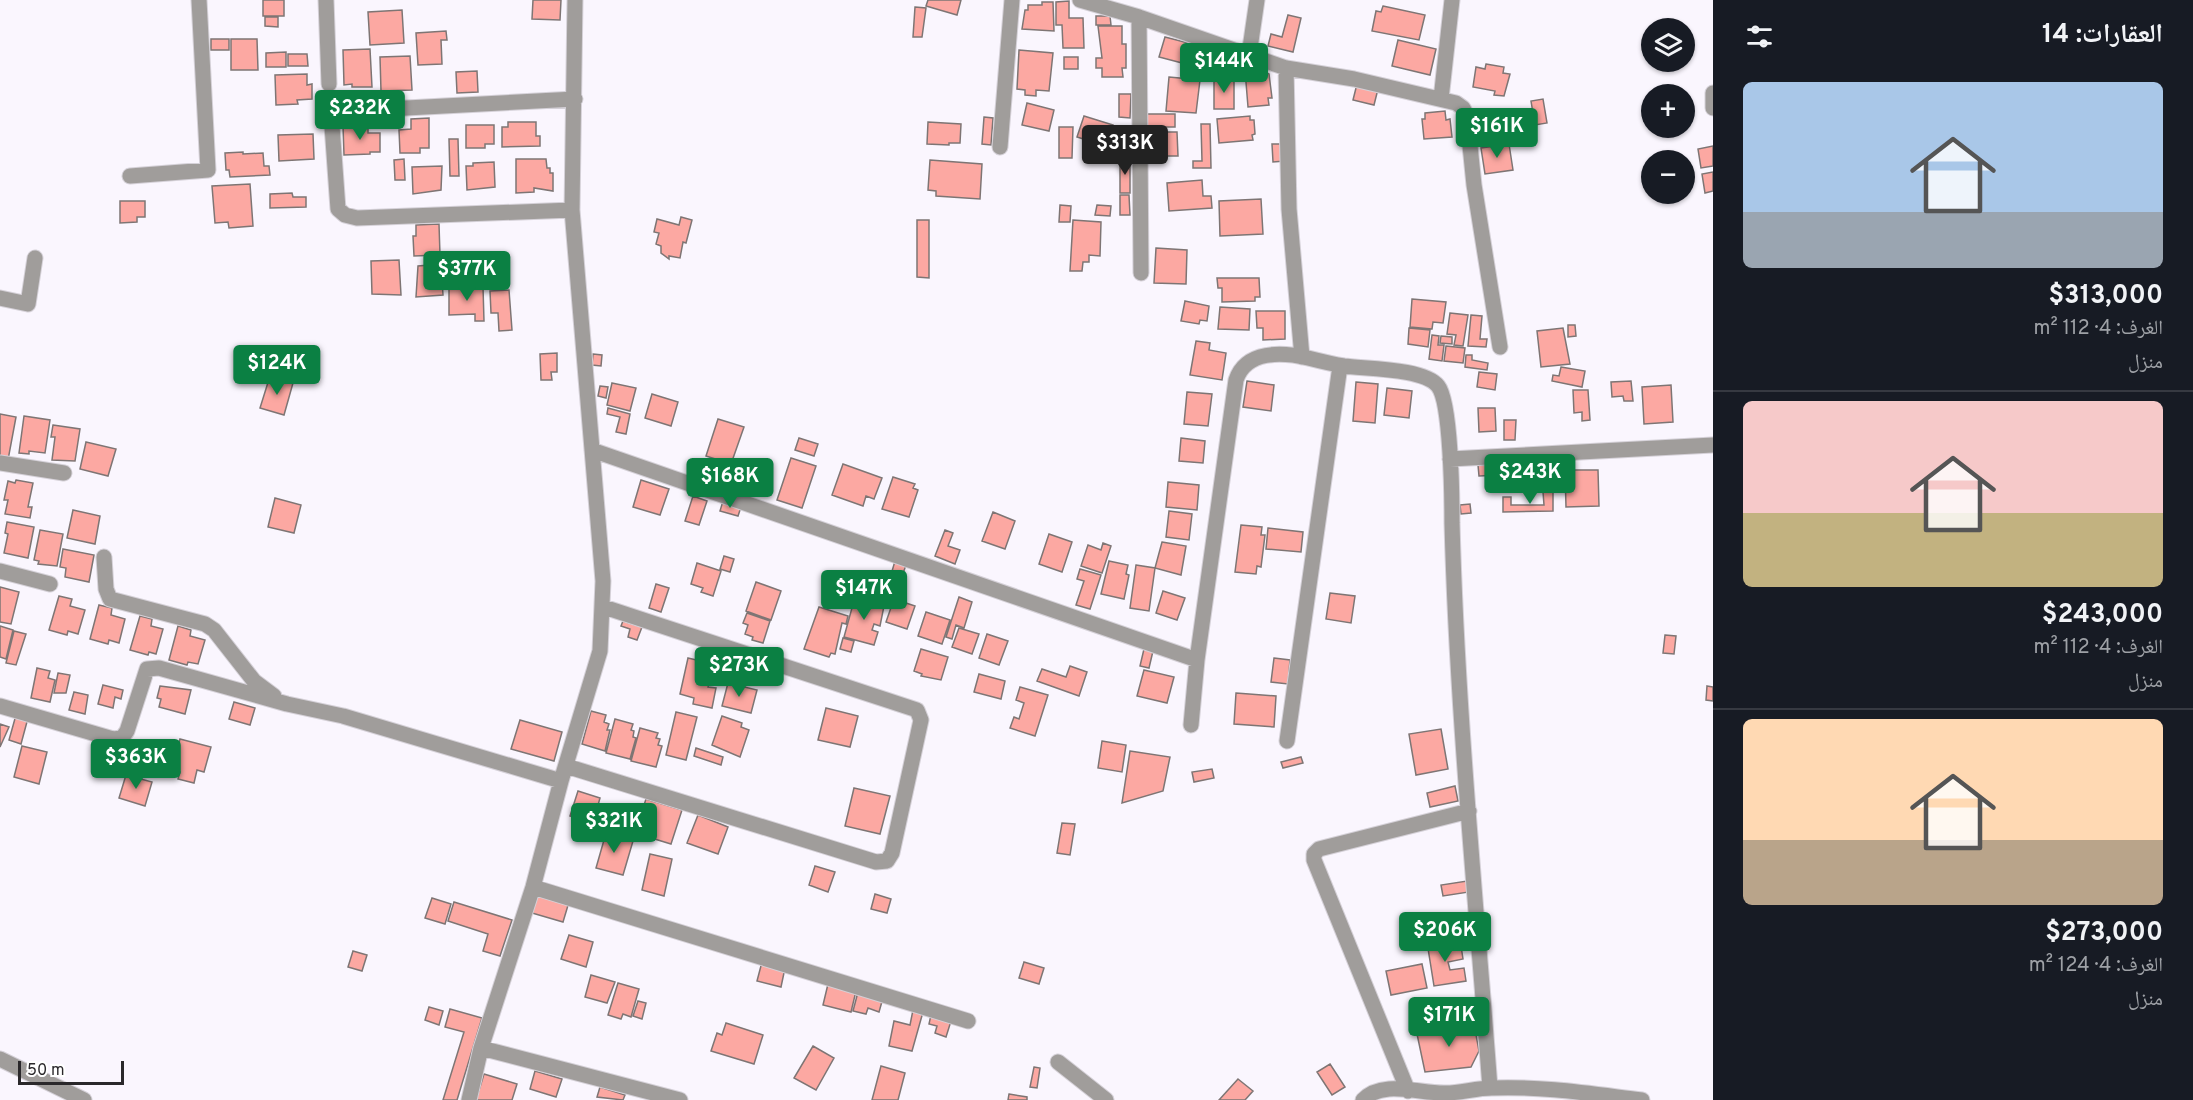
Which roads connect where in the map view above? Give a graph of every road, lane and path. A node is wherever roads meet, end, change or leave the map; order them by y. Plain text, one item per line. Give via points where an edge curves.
1 (199, 0) edge
2 (326, 0) edge
3 (575, 0) edge
4 (1012, 0) edge
5 (1080, 0) edge
6 (1257, 0) edge
7 (1452, 0) edge
8 (1139, 17) junction
9 (1249, 56) junction
10 (1286, 68) junction
11 (329, 84) dead end
12 (1713, 93) edge
13 (575, 99) junction
14 (1441, 99) junction
15 (1713, 108) edge
16 (1000, 147) dead end
17 (130, 176) dead end
18 (572, 210) junction
19 (35, 258) dead end
20 (1141, 273) dead end
21 (0, 298) edge
22 (1500, 347) dead end
23 (1302, 357) junction
24 (1340, 366) junction
25 (1713, 445) edge
26 (592, 450) junction
27 (1450, 459) junction
28 (0, 463) edge
29 (64, 472) dead end
30 (104, 558) dead end
31 (0, 571) edge
32 (50, 584) dead end
33 (604, 607) junction
34 (1197, 660) junction
35 (287, 704) junction
36 (0, 706) edge
37 (1191, 725) dead end
38 (1287, 741) dead end
39 (563, 773) junction
40 (1469, 811) junction
41 (534, 886) junction
42 (968, 1021) dead end
43 (481, 1048) junction
44 (0, 1059) edge
45 (1058, 1062) dead end
46 (1490, 1088) junction
47 (1407, 1091) junction
48 (84, 1100) edge
49 (469, 1100) edge
50 (680, 1100) edge
51 (1106, 1100) edge
52 (1363, 1100) edge
53 (1642, 1100) edge

1 - 17 street via 208,170
2 - 11 street
3 - 13 street
4 - 16 street
5 - 8 street
6 - 9 street
7 - 14 street
8 - 9 street
8 - 20 street
9 - 10 street
10 - 14 street
10 - 23 street via 1289,209
12 - 15 street
13 - 18 street
13 - 18 street via 331,112 338,209 345,216
14 - 22 street via 1463,108 1467,116
18 - 26 street
19 - 21 street via 28,304
23 - 24 street
23 - 34 street via 1262,356 1239,369
24 - 27 street via 1410,373 1436,383 1442,393
24 - 38 street
25 - 27 street
26 - 33 street
26 - 34 street
27 - 40 street
28 - 29 street
30 - 35 street via 110,599 205,624 254,681
31 - 32 street
33 - 39 street via 600,651
33 - 39 street via 917,710 921,720 892,853 887,861 876,862
34 - 37 street
35 - 36 street via 159,668 147,669 122,738 112,739
35 - 39 street
39 - 41 street
40 - 46 street
40 - 47 street via 1318,849 1314,854
41 - 42 street
41 - 43 street
43 - 49 street
43 - 50 street
44 - 48 street
45 - 51 street
46 - 47 street via 1447,1094
46 - 53 street via 1542,1088
47 - 52 street via 1374,1091

